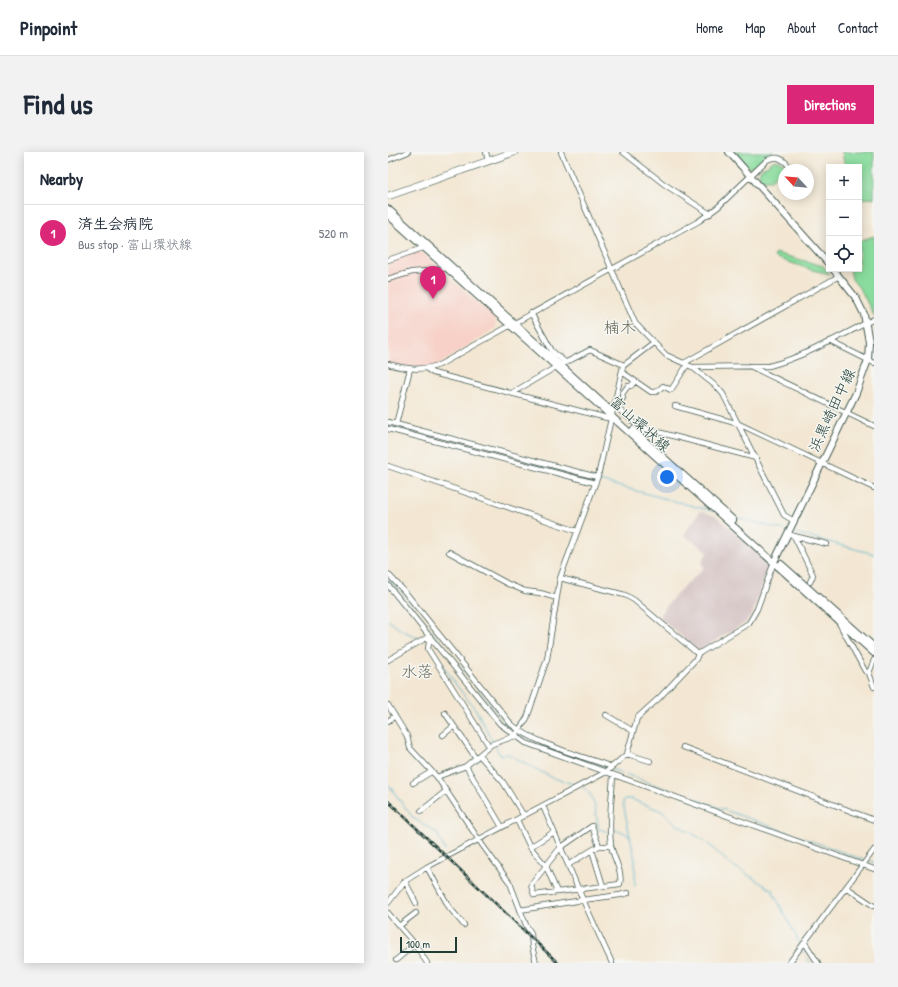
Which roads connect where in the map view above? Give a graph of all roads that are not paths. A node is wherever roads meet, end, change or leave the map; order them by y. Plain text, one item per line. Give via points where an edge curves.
1 (408, 152) edge
2 (486, 152) edge
3 (514, 152) edge
4 (561, 152) edge
5 (623, 152) edge
6 (729, 152) edge
7 (388, 160) edge
8 (488, 161) junction
9 (787, 164) edge
10 (750, 176) junction
11 (388, 196) edge
12 (388, 209) edge
13 (710, 214) junction
14 (388, 215) edge
15 (423, 248) junction
16 (388, 260) edge
17 (826, 261) edge
18 (447, 266) junction
19 (612, 269) junction
20 (836, 272) edge
21 (840, 276) junction
22 (388, 279) edge
23 (531, 313) junction
24 (874, 318) edge
25 (867, 322) junction
26 (511, 324) junction
27 (830, 341) junction
28 (653, 343) junction
29 (872, 362) edge
30 (388, 364) edge
31 (624, 364) junction
32 (561, 365) junction
33 (688, 365) junction
34 (749, 366) junction
35 (410, 369) junction
36 (427, 369) junction
37 (622, 372) junction
38 (635, 381) junction
39 (512, 393) junction
40 (675, 406) dead end
41 (614, 410) junction
42 (846, 413) junction
43 (388, 422) edge
44 (396, 424) junction
45 (739, 424) junction
46 (874, 426) edge
47 (388, 429) edge
48 (456, 440) junction
49 (454, 446) junction
50 (756, 458) junction
51 (822, 463) junction
52 (388, 466) edge
53 (597, 477) junction
54 (595, 483) junction
55 (874, 488) edge
56 (794, 521) junction
57 (577, 531) junction
58 (791, 535) junction
59 (827, 544) dead end
60 (449, 552) dead end
61 (775, 560) junction
62 (388, 574) edge
63 (560, 578) junction
64 (810, 582) dead end
65 (388, 584) edge
66 (557, 598) junction
67 (837, 620) junction
68 (430, 636) junction
69 (874, 647) edge
70 (874, 653) edge
71 (698, 654) junction
72 (388, 660) edge
73 (874, 660) edge
74 (869, 673) junction
75 (874, 687) edge
76 (388, 705) edge
77 (445, 713) dead end
78 (606, 715) dead end
79 (395, 716) junction
80 (388, 721) edge
81 (454, 726) junction
82 (519, 731) junction
83 (633, 731) junction
84 (443, 734) dead end
85 (515, 736) junction
86 (489, 746) junction
87 (683, 747) dead end
88 (626, 754) junction
89 (478, 757) junction
90 (650, 761) dead end
91 (466, 766) junction
92 (612, 767) junction
93 (431, 772) junction
94 (606, 772) junction
95 (613, 775) junction
96 (437, 777) junction
97 (413, 783) dead end
98 (446, 791) junction
99 (543, 806) junction
100 (421, 811) dead end
101 (524, 816) junction
102 (517, 820) junction
103 (874, 820) edge
104 (502, 827) junction
105 (554, 832) junction
106 (478, 840) junction
107 (599, 846) junction
108 (611, 846) junction
109 (530, 847) junction
110 (560, 848) junction
111 (592, 850) junction
112 (874, 850) edge
113 (568, 865) junction
114 (546, 866) junction
115 (863, 866) junction
116 (427, 867) junction
117 (874, 869) edge
118 (405, 882) junction
119 (603, 886) junction
120 (846, 887) junction
121 (579, 890) junction
122 (557, 892) junction
123 (628, 893) dead end
124 (583, 900) junction
125 (388, 903) edge
126 (416, 903) dead end
127 (874, 906) edge
128 (520, 910) junction
129 (388, 912) edge
130 (416, 913) dead end
131 (464, 925) dead end
132 (399, 926) junction
133 (805, 943) junction
134 (415, 944) junction
135 (396, 960) dead end
136 (427, 963) edge
137 (536, 963) edge
138 (612, 963) edge
139 (789, 963) edge
140 (818, 963) edge

1 - 7 street
2 - 8 street
3 - 8 highway
4 - 19 street
5 - 13 street via 664,184
6 - 10 main road
8 - 11 highway
9 - 10 street via 778,157 773,157
10 - 13 street
10 - 17 main road
12 - 18 main road, 富山環状線
13 - 19 street
14 - 15 main road, 富山環状線
15 - 16 street
15 - 18 main road, 富山環状線
18 - 22 street via 441,270 412,272
18 - 26 main road, 富山環状線
19 - 23 street
19 - 28 street via 635,323
20 - 21 main road, 浜黒崎田中線
21 - 25 main road, 浜黒崎田中線 via 856,298
21 - 33 street
23 - 26 street
23 - 32 street
24 - 25 street
25 - 27 street
25 - 29 main road, 浜黒崎田中線
26 - 32 main road, 富山環状線
26 - 36 street via 439,365
27 - 29 street
27 - 34 street via 769,366
28 - 31 street
28 - 33 street via 666,356
29 - 42 main road, 浜黒崎田中線 via 865,371
30 - 35 street
31 - 32 street via 590,350
31 - 37 street
32 - 39 street
32 - 41 main road, 富山環状線
33 - 34 street
33 - 38 street via 671,390 663,386 656,392 651,392
33 - 45 street via 720,390
34 - 42 street
35 - 36 street
35 - 44 street
36 - 39 street via 433,373
37 - 38 street
37 - 41 street
38 - 41 street via 625,390
39 - 41 street via 607,418
40 - 45 street
41 - 50 street via 639,427
41 - 53 street
41 - 61 main road, 富山環状線
42 - 46 street
42 - 51 main road, 浜黒崎田中線
43 - 44 street
44 - 48 street
45 - 50 street
45 - 51 street
47 - 49 street
48 - 49 street
48 - 53 street
49 - 54 street
50 - 56 street via 784,515
51 - 55 street
51 - 56 main road, 浜黒崎田中線
52 - 57 street
53 - 54 street
54 - 57 street
56 - 58 main road, 浜黒崎田中線
57 - 63 street
58 - 59 street
58 - 61 main road, 浜黒崎田中線
58 - 64 street via 813,575
60 - 66 street via 508,584 525,591
61 - 67 main road, 富山環状線
61 - 69 main road, 富山環状線
61 - 71 street via 757,609 749,623
62 - 82 street via 410,598 502,715
63 - 66 street
63 - 71 street via 625,595
65 - 68 street
66 - 82 street via 547,659 527,718
67 - 70 main road, 富山環状線
67 - 74 street via 865,671
68 - 72 street
68 - 85 street via 500,724
68 - 86 street via 428,650
71 - 83 street via 659,698 637,718
73 - 74 street
74 - 75 street
76 - 79 street
77 - 81 street
78 - 83 street
79 - 80 street
79 - 93 street via 410,748
81 - 84 street
81 - 89 street
82 - 85 street
82 - 92 street
83 - 88 street
85 - 86 street
85 - 94 street via 526,743
86 - 89 street
87 - 103 street
88 - 90 street
88 - 92 street
89 - 91 street
89 - 101 street via 503,782
91 - 96 street
91 - 104 street
92 - 94 street
93 - 96 street
93 - 97 street
94 - 95 street
94 - 99 street
95 - 108 street
95 - 115 street
96 - 98 street
98 - 100 street
98 - 106 street
99 - 101 street
99 - 105 street
101 - 102 street
102 - 104 street
102 - 109 street
104 - 106 street
105 - 109 street
105 - 110 street
106 - 116 street
106 - 128 street via 510,883
107 - 108 street
107 - 110 street via 592,826
107 - 111 street
108 - 119 street via 621,878 620,884
109 - 114 street
110 - 113 street
110 - 114 street
111 - 113 street
111 - 119 street
112 - 115 street
113 - 121 street
114 - 122 street
114 - 122 street via 531,885 534,895
115 - 117 street
115 - 120 street
116 - 118 street
116 - 131 street via 449,907
118 - 125 street
118 - 126 street
119 - 121 street
120 - 127 street
120 - 133 street
121 - 122 street
121 - 124 street
123 - 124 street
124 - 128 street
124 - 138 street
128 - 137 street via 532,934
129 - 132 street
130 - 132 street
132 - 134 street
133 - 139 street
133 - 140 street
134 - 135 street
134 - 136 street

